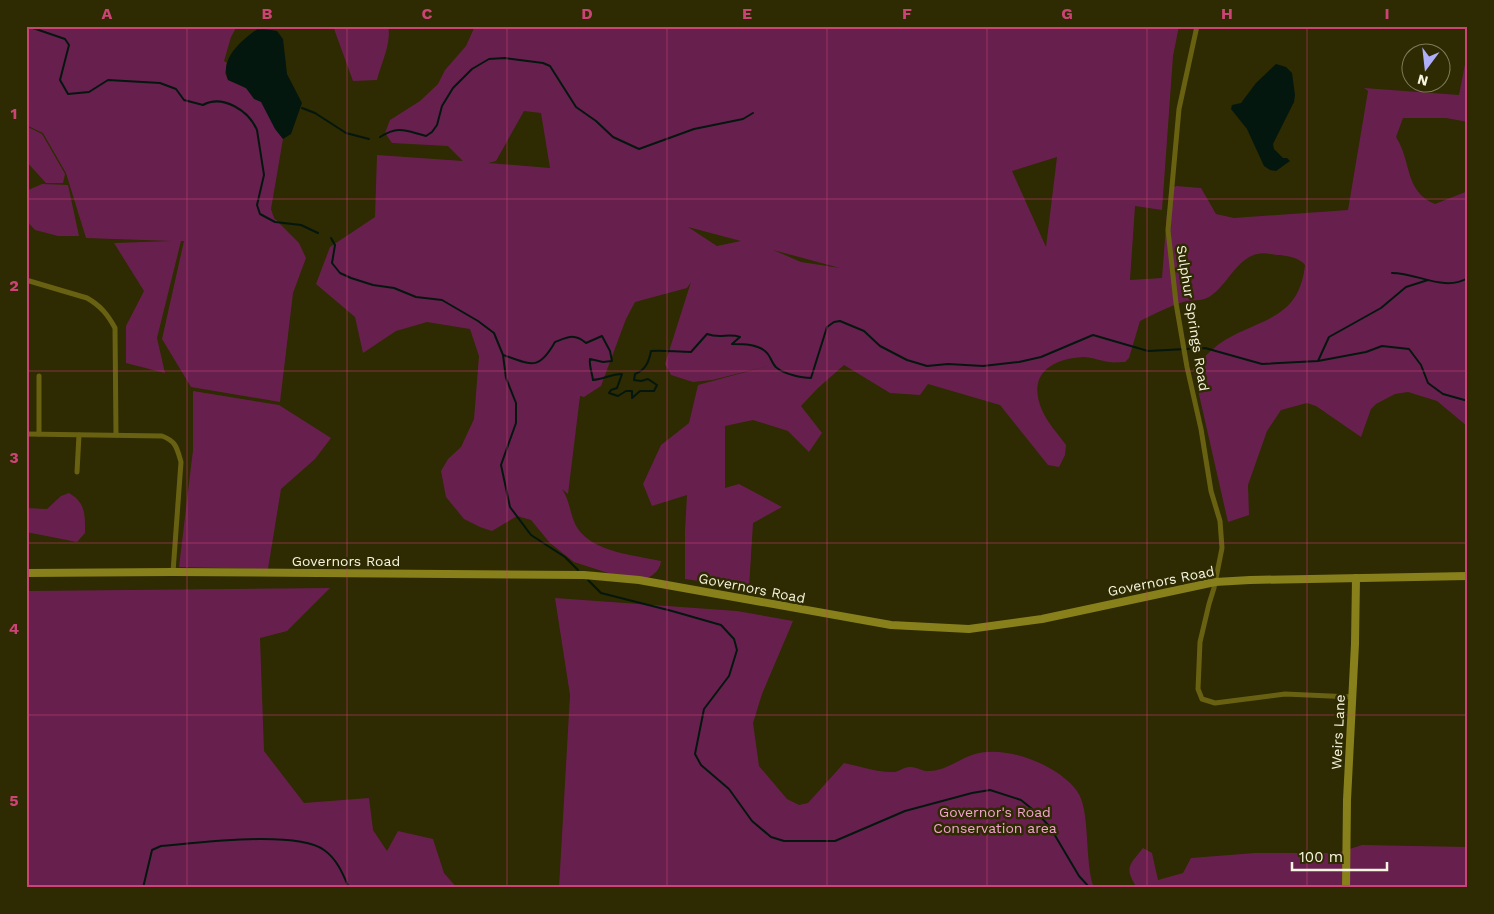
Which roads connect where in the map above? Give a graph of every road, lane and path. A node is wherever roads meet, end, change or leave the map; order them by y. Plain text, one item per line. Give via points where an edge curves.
1 (1197, 26) edge
2 (26, 280) edge
3 (39, 376) dead end
4 (26, 434) edge
5 (39, 434) junction
6 (79, 435) junction
7 (116, 435) junction
8 (77, 472) dead end
9 (173, 572) junction
10 (26, 573) edge
11 (1468, 576) edge
12 (1356, 578) junction
13 (1215, 582) junction
14 (1352, 697) junction
15 (1346, 888) edge

1 - 13 street, Sulphur Springs Road via 1179,108 1168,230 1182,340 1211,491 1220,521 1222,548
2 - 7 street via 87,298 109,315 115,328
3 - 5 street
4 - 5 street
5 - 6 street
6 - 7 street
6 - 8 street
7 - 9 street via 162,436 177,447 181,462
9 - 10 main road, Governors Road
9 - 13 main road, Governors Road via 584,575 648,582 891,625 970,628 1042,619
11 - 12 main road, Governors Road
12 - 13 main road, Governors Road
12 - 14 main road, Weirs Lane
13 - 14 street, Sulphur Springs Road via 1202,631 1198,668 1198,689 1202,698 1224,703 1285,694
14 - 15 main road, Weirs Lane

